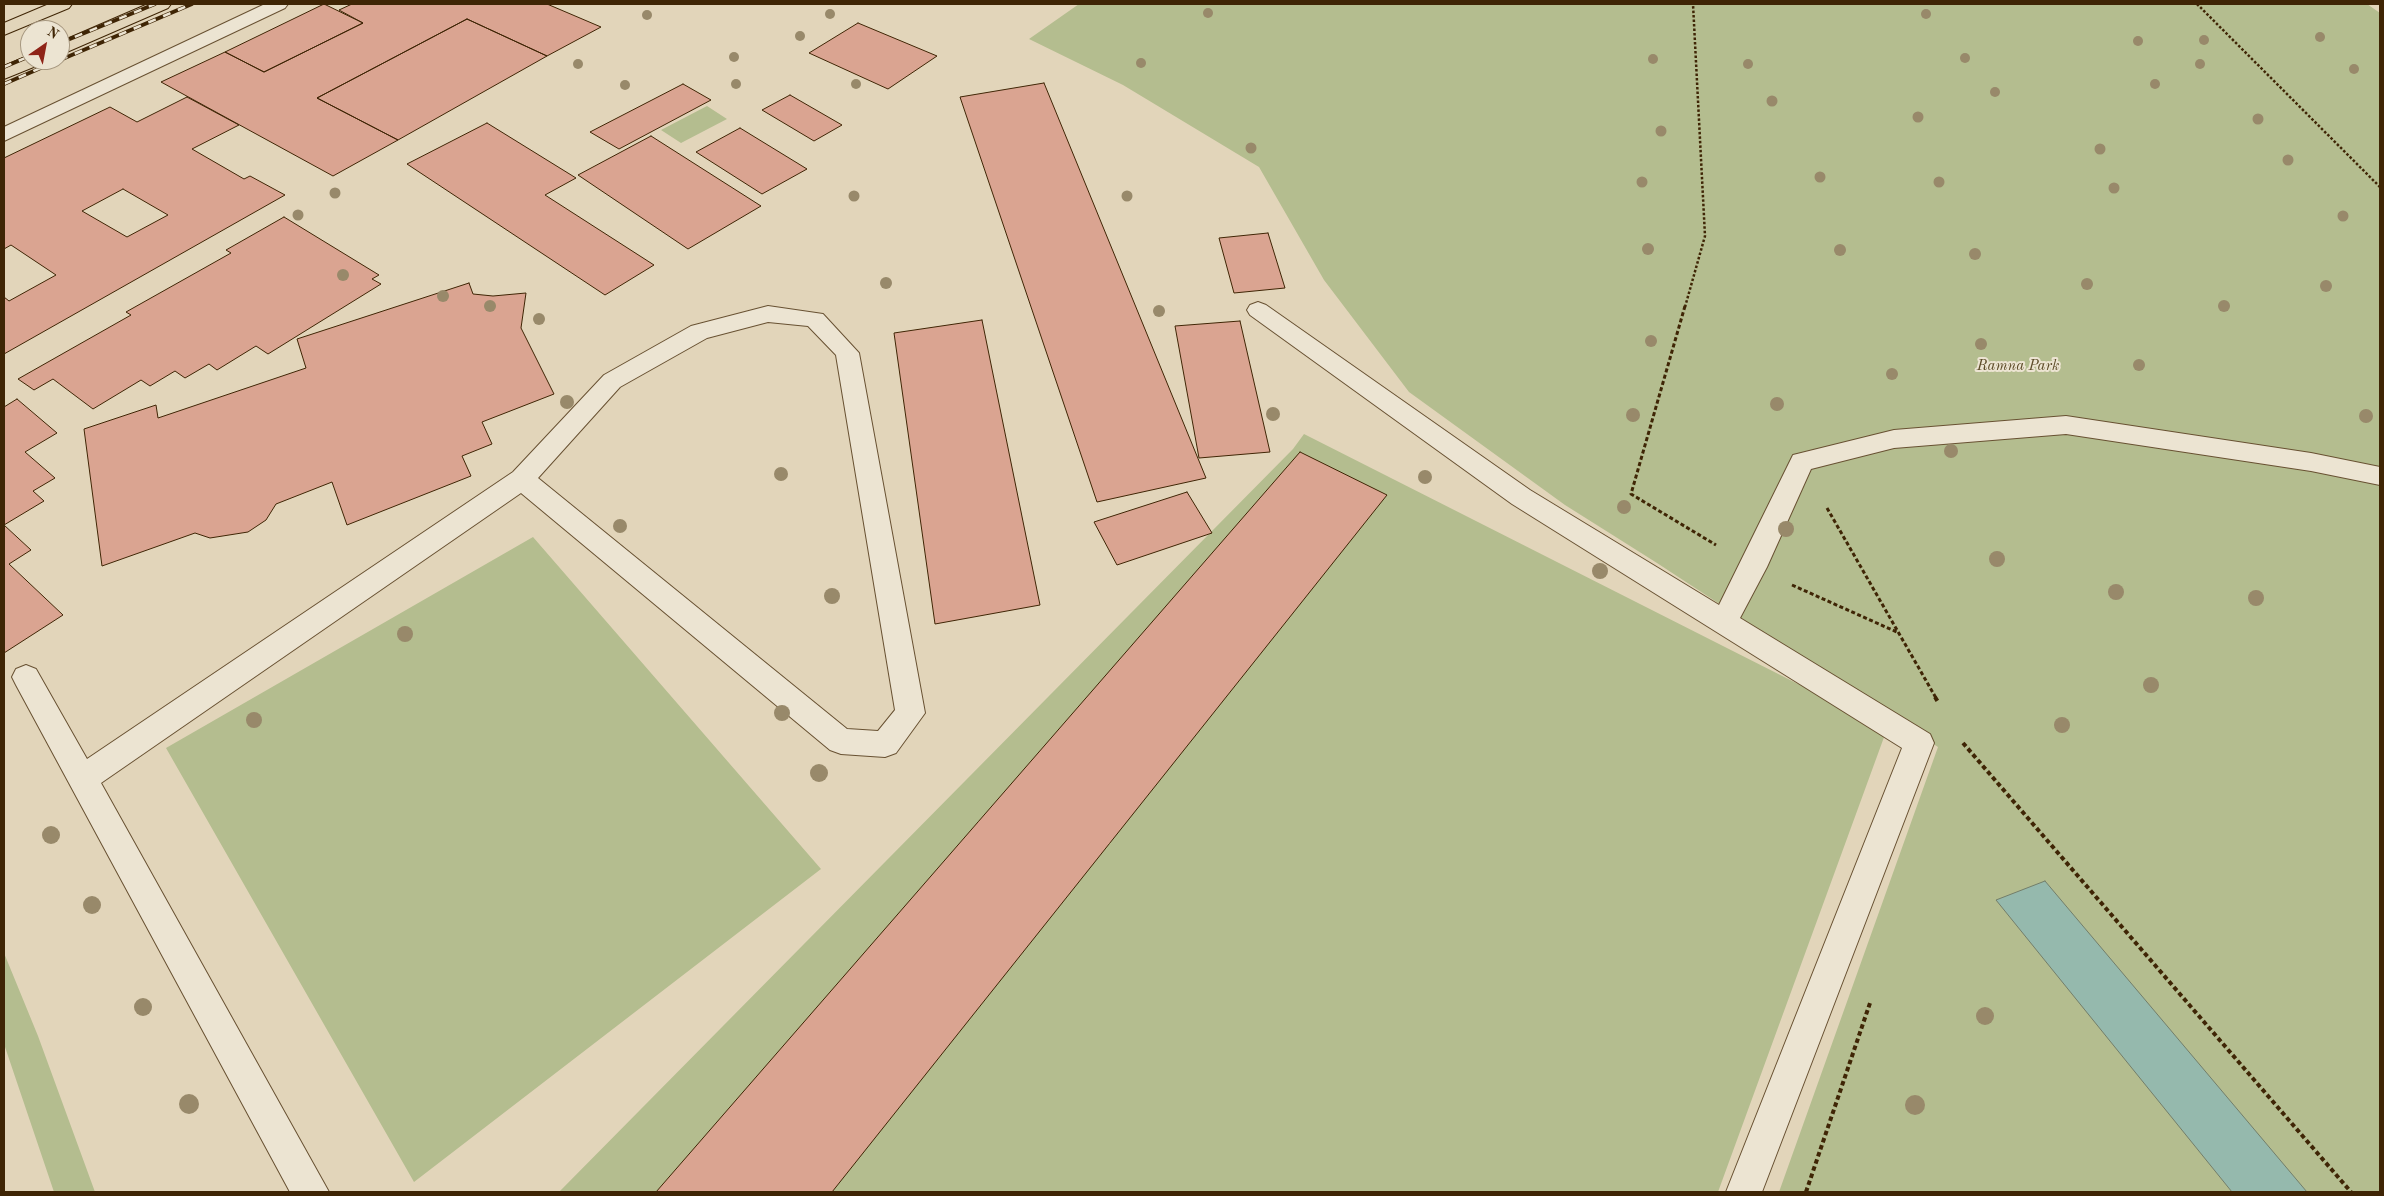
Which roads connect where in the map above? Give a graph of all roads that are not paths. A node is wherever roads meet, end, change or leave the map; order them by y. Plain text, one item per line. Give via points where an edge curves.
1 (63, 4) edge
2 (162, 4) edge
3 (278, 4) edge
4 (4, 30) edge
5 (70, 45) edge
6 (20, 66) edge
7 (4, 73) edge
8 (4, 135) edge
9 (1258, 310) dead end
10 (2380, 476) edge
11 (522, 479) junction
12 (1723, 623) junction
13 (26, 677) dead end
14 (82, 779) junction
15 (310, 1192) edge
16 (1744, 1192) edge

1 - 4 highway
2 - 5 highway
3 - 8 lane
6 - 7 highway
9 - 12 lane via 1521,497
10 - 12 lane via 2311,462 2066,425 1894,439 1802,462
11 - 11 lane via 612,381 699,332 768,314 815,319 847,353 910,713 885,744 841,741
11 - 14 lane
12 - 16 lane via 1919,743
13 - 14 lane
14 - 15 lane

